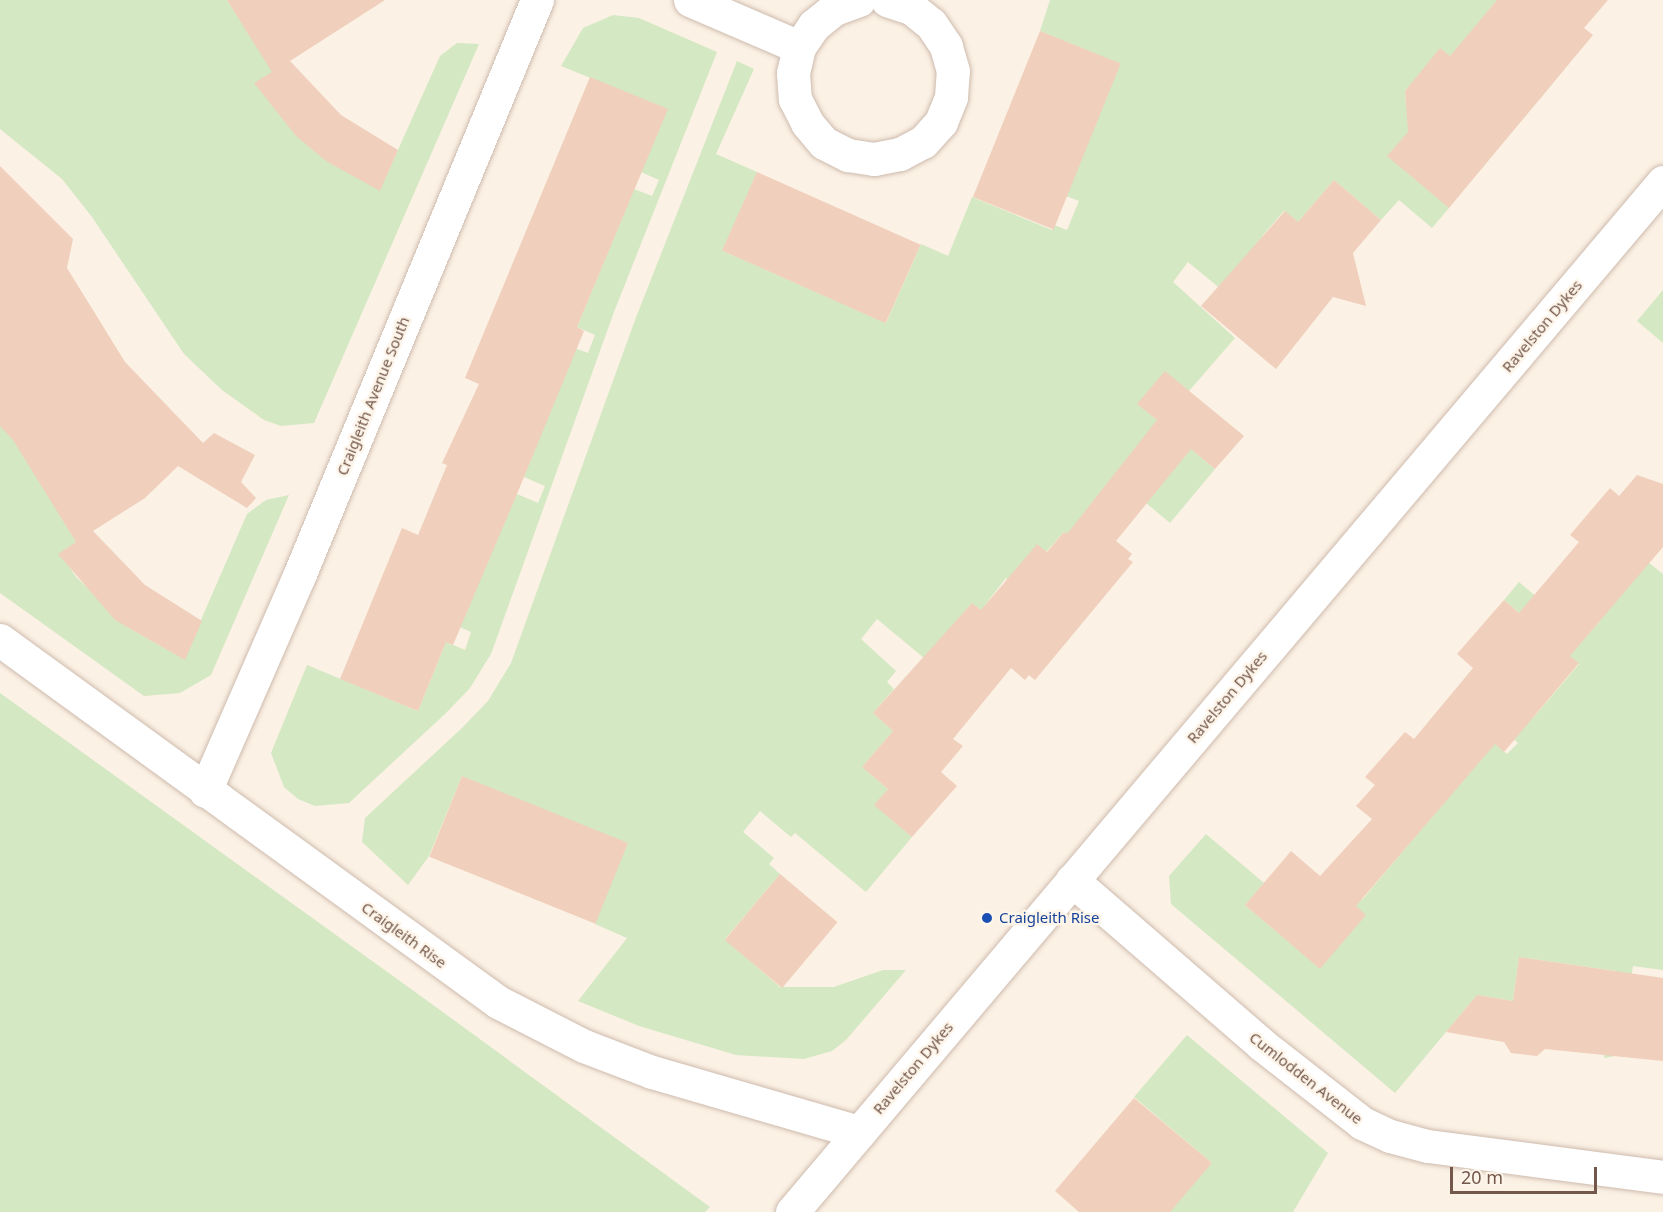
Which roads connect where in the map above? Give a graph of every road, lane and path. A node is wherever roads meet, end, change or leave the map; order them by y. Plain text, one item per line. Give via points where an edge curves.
1 (537, 0) edge
2 (690, 0) edge
3 (860, 0) edge
4 (887, 0) edge
5 (799, 47) junction
6 (1660, 191) edge
7 (0, 640) edge
8 (205, 791) junction
9 (1072, 880) junction
10 (859, 1132) junction
11 (1663, 1177) edge
12 (792, 1212) edge

1 - 8 street, Craigleith Avenue South via 299,576
2 - 5 street
3 - 5 street via 834,9 814,25
4 - 5 street via 911,8 932,24 946,46 953,71 951,98 940,122 923,142 900,154 865,158 848,155 825,143 807,123 795,99 793,73
6 - 9 street, Ravelston Dykes
7 - 8 street, Craigleith Rise
8 - 10 street, Craigleith Rise via 498,1002 530,1020 652,1072
9 - 10 street, Ravelston Dykes
9 - 11 street, Cumlodden Avenue via 1261,1044 1362,1123 1390,1136 1428,1146
10 - 12 street, Ravelston Dykes

